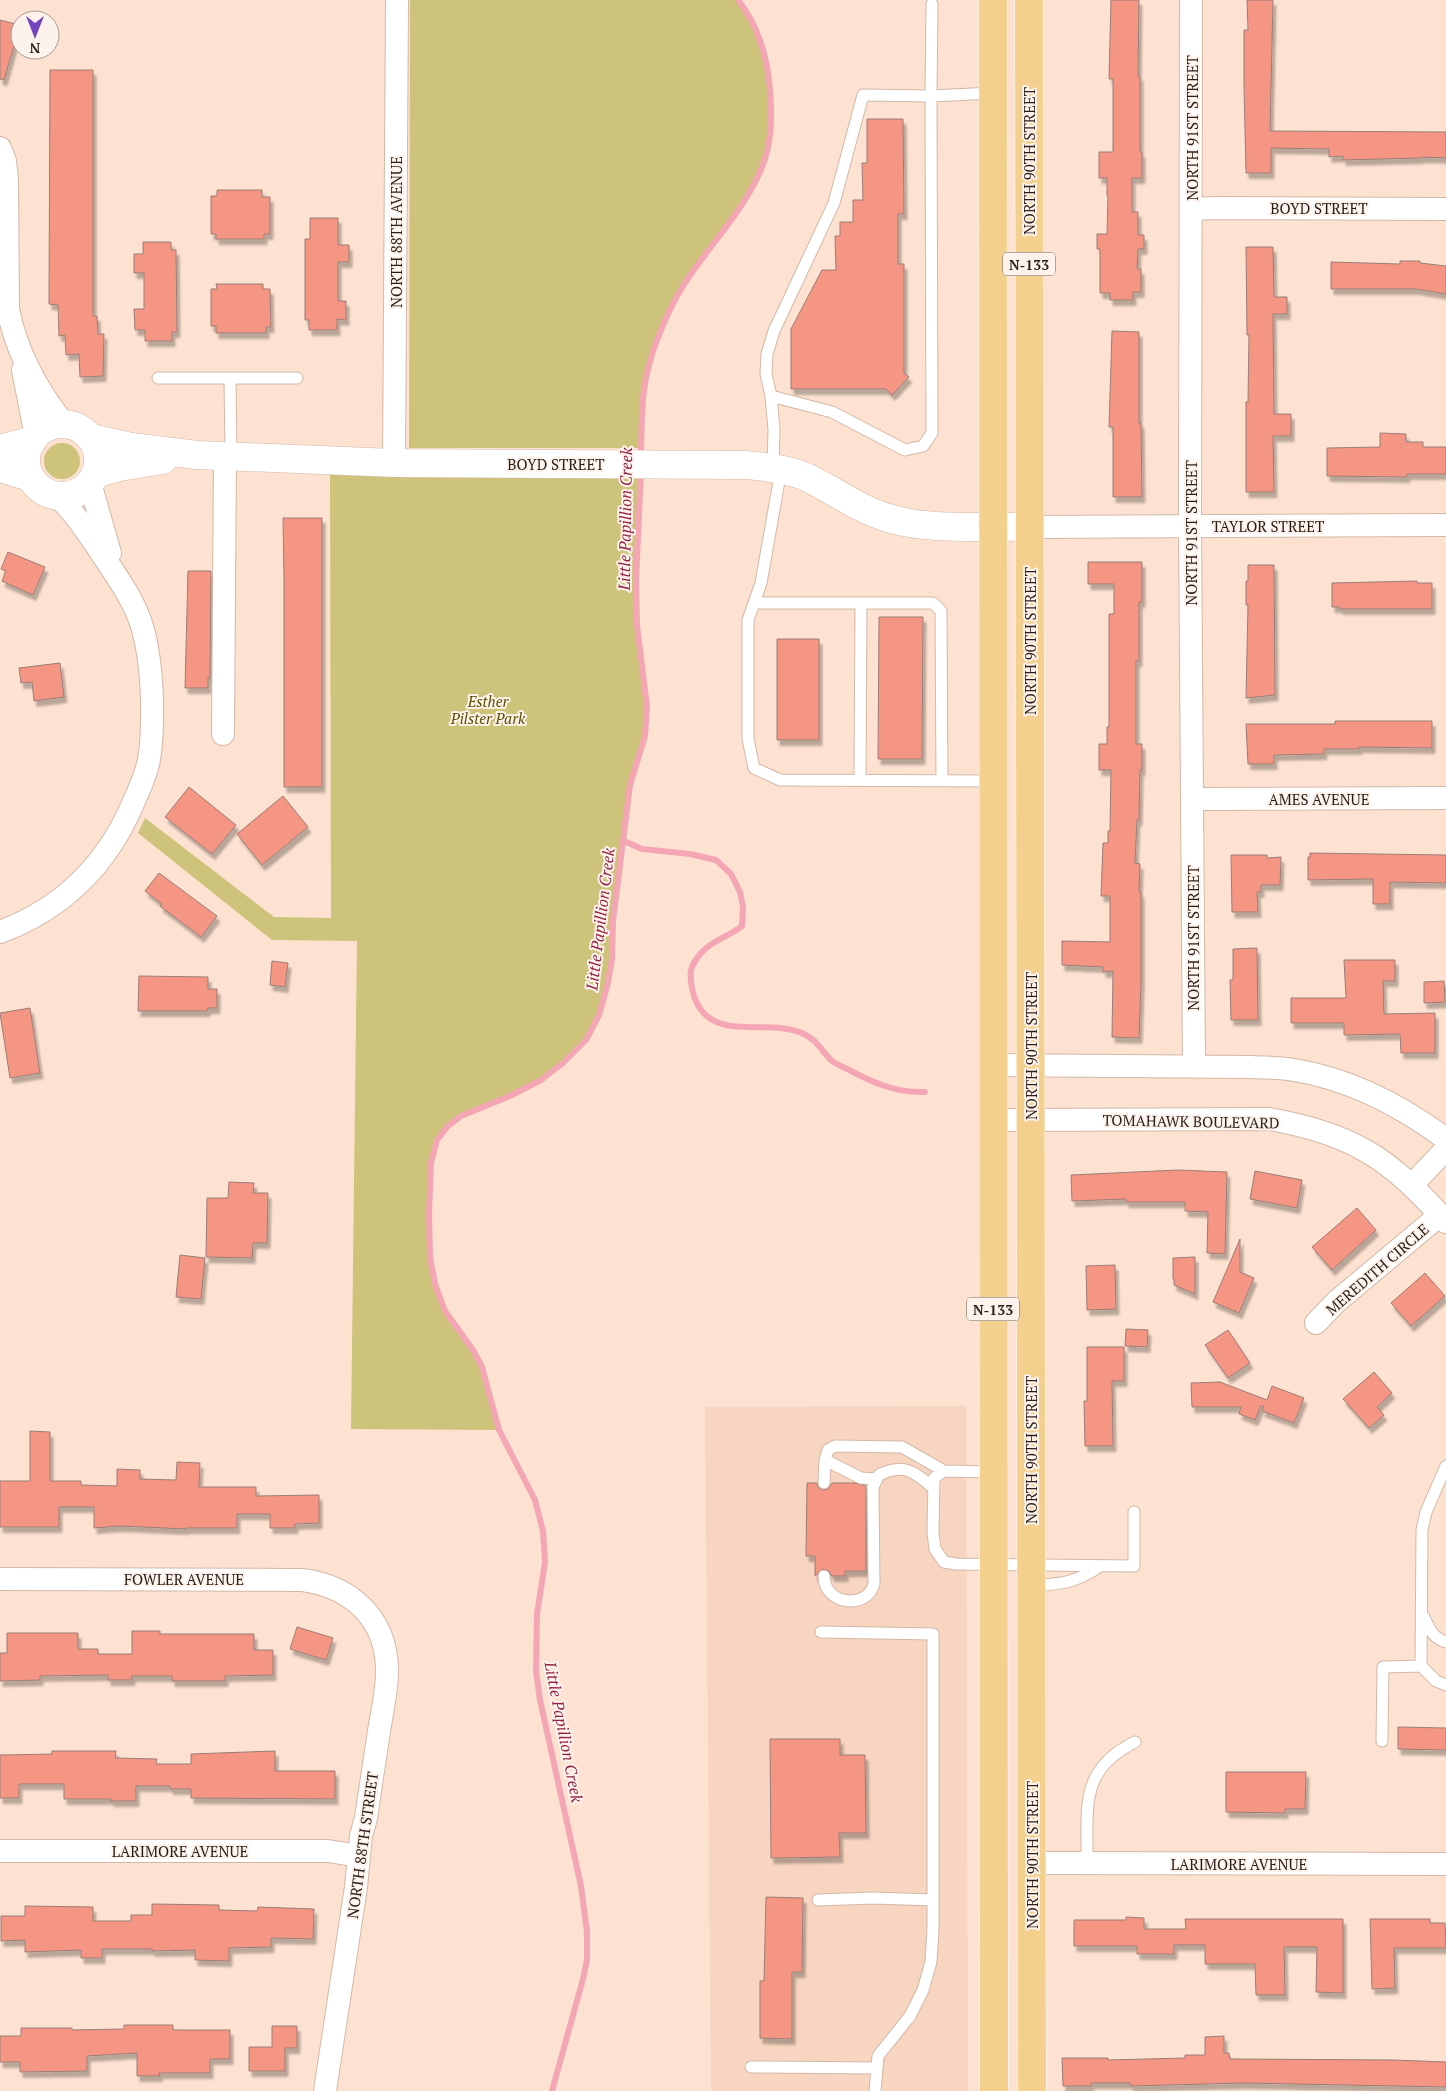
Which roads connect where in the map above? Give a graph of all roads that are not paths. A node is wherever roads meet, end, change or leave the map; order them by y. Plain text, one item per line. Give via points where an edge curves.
1 (397, 0) edge
2 (993, 0) edge
3 (1030, 0) edge
4 (1191, 0) edge
5 (932, 4) dead end
6 (993, 93) junction
7 (931, 96) junction
8 (0, 148) edge
9 (1446, 209) edge
10 (1192, 210) junction
11 (18, 344) junction
12 (158, 378) dead end
13 (230, 378) junction
14 (297, 378) dead end
15 (771, 396) junction
16 (66, 424) junction
17 (34, 438) junction
18 (91, 438) junction
19 (0, 449) edge
20 (197, 455) junction
21 (228, 455) junction
22 (394, 463) junction
23 (0, 468) edge
24 (777, 469) junction
25 (30, 478) junction
26 (93, 479) junction
27 (58, 497) junction
28 (1446, 525) edge
29 (993, 526) junction
30 (1190, 526) junction
31 (1029, 527) junction
32 (121, 582) junction
33 (754, 602) junction
34 (861, 602) junction
35 (223, 734) dead end
36 (860, 780) junction
37 (942, 780) junction
38 (993, 780) junction
39 (1446, 798) edge
40 (1193, 799) junction
41 (0, 932) edge
42 (993, 1065) junction
43 (1031, 1065) junction
44 (1194, 1066) junction
45 (1031, 1119) junction
46 (993, 1120) junction
47 (1446, 1139) edge
48 (1446, 1149) edge
49 (1412, 1185) junction
50 (1443, 1218) edge
51 (1316, 1323) dead end
52 (825, 1460) junction
53 (1446, 1466) edge
54 (944, 1471) junction
55 (993, 1472) junction
56 (877, 1479) junction
57 (824, 1483) dead end
58 (933, 1488) junction
59 (1134, 1512) dead end
60 (994, 1565) junction
61 (1100, 1566) junction
62 (824, 1576) dead end
63 (1031, 1576) junction
64 (0, 1579) edge
65 (361, 1605) joint
66 (1421, 1610) junction
67 (821, 1632) dead end
68 (1446, 1642) edge
69 (1421, 1666) junction
70 (1446, 1685) edge
71 (1382, 1741) dead end
72 (1135, 1742) dead end
73 (0, 1851) edge
74 (359, 1856) junction
75 (1033, 1863) junction
76 (1087, 1863) junction
77 (1446, 1864) edge
78 (818, 1900) dead end
79 (933, 1900) junction
80 (751, 2067) dead end
81 (877, 2068) junction
82 (325, 2091) edge
83 (875, 2091) edge
84 (994, 2091) edge
85 (1032, 2091) edge

1 - 22 street, NORTH 88TH AVENUE
2 - 6 main road, N-133
3 - 31 main road, NORTH 90TH STREET / N-133
4 - 10 street, NORTH 91ST STREET
5 - 7 lane
6 - 7 lane
6 - 29 main road, N-133
7 - 15 lane via 863,95 834,203 774,330 766,354
7 - 15 lane via 932,433 923,446 904,450 832,412
8 - 11 street via 7,179 8,309
9 - 10 street, BOYD STREET
10 - 30 street, NORTH 91ST STREET
11 - 16 street via 34,380
11 - 17 street
12 - 13 lane
13 - 14 lane
13 - 21 lane
15 - 24 lane
16 - 17 street via 48,427
16 - 18 street, BOYD STREET via 82,430
17 - 19 street
17 - 25 street via 26,454
18 - 20 street, BOYD STREET via 131,447
18 - 26 street via 99,461
20 - 21 street, BOYD STREET
20 - 26 street, BOYD STREET via 139,463
21 - 22 street, BOYD STREET
21 - 35 street
22 - 24 street, BOYD STREET via 709,464
23 - 25 street
24 - 29 street, BOYD STREET via 805,477 860,507 893,519 916,524
24 - 33 lane via 761,583
25 - 27 street via 42,490
26 - 27 street, BOYD STREET via 81,491
26 - 32 street via 98,514
27 - 32 street via 79,520
28 - 30 street, TAYLOR STREET
29 - 31 street, BOYD STREET
29 - 38 main road, N-133
30 - 31 street, TAYLOR STREET
30 - 40 street, NORTH 91ST STREET
31 - 43 main road, NORTH 90TH STREET / N-133
32 - 41 street via 140,622 151,673 152,730 149,761 142,783 126,820 86,879 43,912
33 - 34 lane
33 - 36 lane via 748,620 748,739 754,768 780,780
34 - 36 lane
34 - 37 lane via 933,602 941,611
36 - 37 lane
37 - 38 lane
38 - 42 main road, N-133
39 - 40 street, AMES AVENUE
40 - 44 street, NORTH 91ST STREET
42 - 43 street
42 - 46 main road, N-133
43 - 44 street
43 - 45 main road, NORTH 90TH STREET / N-133
44 - 47 street via 1292,1069 1327,1076 1390,1102
45 - 46 street, TOMAHAWK BOULEVARD
45 - 49 street, TOMAHAWK BOULEVARD via 1269,1119 1329,1133 1370,1153
45 - 63 main road, NORTH 90TH STREET / N-133
46 - 55 main road, N-133
48 - 49 street
49 - 50 street, TOMAHAWK BOULEVARD
50 - 51 street, MEREDITH CIRCLE via 1336,1302
52 - 54 lane via 828,1450 835,1446 902,1447
52 - 56 lane via 861,1478
52 - 57 lane
53 - 66 lane via 1425,1514 1422,1530
54 - 55 lane
54 - 58 lane via 934,1478
55 - 60 main road, N-133
56 - 58 lane via 891,1469 906,1469
56 - 62 lane via 873,1487 872,1592 852,1601 839,1600 829,1594
58 - 60 lane via 935,1549 944,1562
59 - 61 lane via 1134,1566
60 - 63 lane
60 - 84 main road, N-133
61 - 63 lane
61 - 63 lane via 1066,1584
63 - 75 main road, NORTH 90TH STREET / N-133
64 - 65 street, FOWLER AVENUE via 302,1580 335,1588
65 - 74 street, NORTH 88TH STREET via 380,1634 387,1668
66 - 68 lane via 1430,1631 1440,1641
66 - 69 lane
67 - 79 lane via 933,1634
69 - 70 lane via 1436,1681
69 - 71 lane via 1383,1666
72 - 76 lane via 1098,1769 1091,1786
73 - 74 street, LARIMORE AVENUE via 328,1852
74 - 82 street, NORTH 88TH STREET
75 - 76 street, LARIMORE AVENUE
75 - 85 main road, NORTH 90TH STREET / N-133
76 - 77 street, LARIMORE AVENUE
78 - 79 lane
79 - 81 lane via 932,1962 924,1990 910,2016 878,2056
80 - 81 lane
81 - 83 lane

